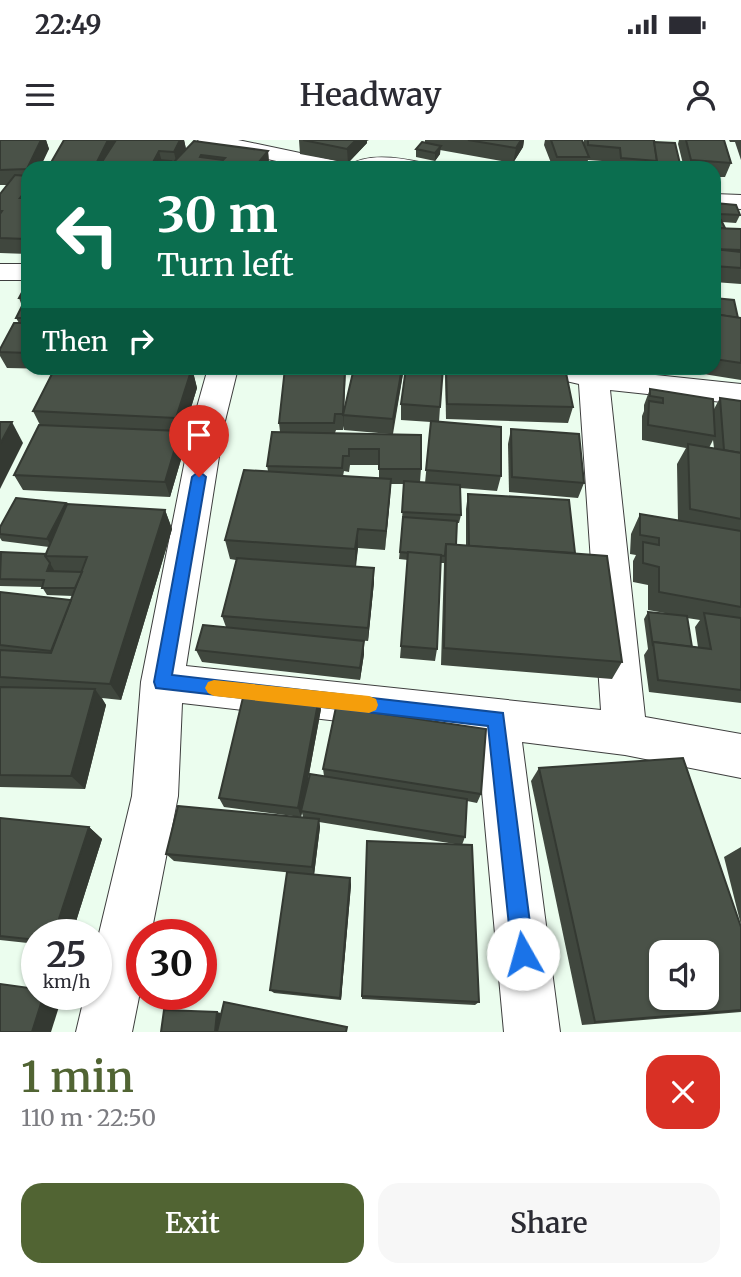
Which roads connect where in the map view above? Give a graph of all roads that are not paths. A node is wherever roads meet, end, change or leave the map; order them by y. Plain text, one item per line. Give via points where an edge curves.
1 (208, 140) edge
2 (392, 140) edge
3 (306, 161) edge
4 (362, 161) edge
5 (721, 201) edge
6 (741, 202) edge
7 (0, 272) edge
8 (21, 272) edge
9 (221, 375) edge
10 (593, 375) edge
11 (607, 375) edge
12 (741, 394) edge
13 (162, 682) junction
14 (497, 719) junction
15 (625, 734) junction
16 (741, 756) edge
17 (104, 1032) edge
18 (531, 1032) edge

1 - 3 street
2 - 4 street
5 - 6 street
7 - 8 street
9 - 13 street
10 - 15 street
11 - 12 street
13 - 14 street
13 - 17 street via 155,796
14 - 15 street
14 - 18 street
15 - 16 street

